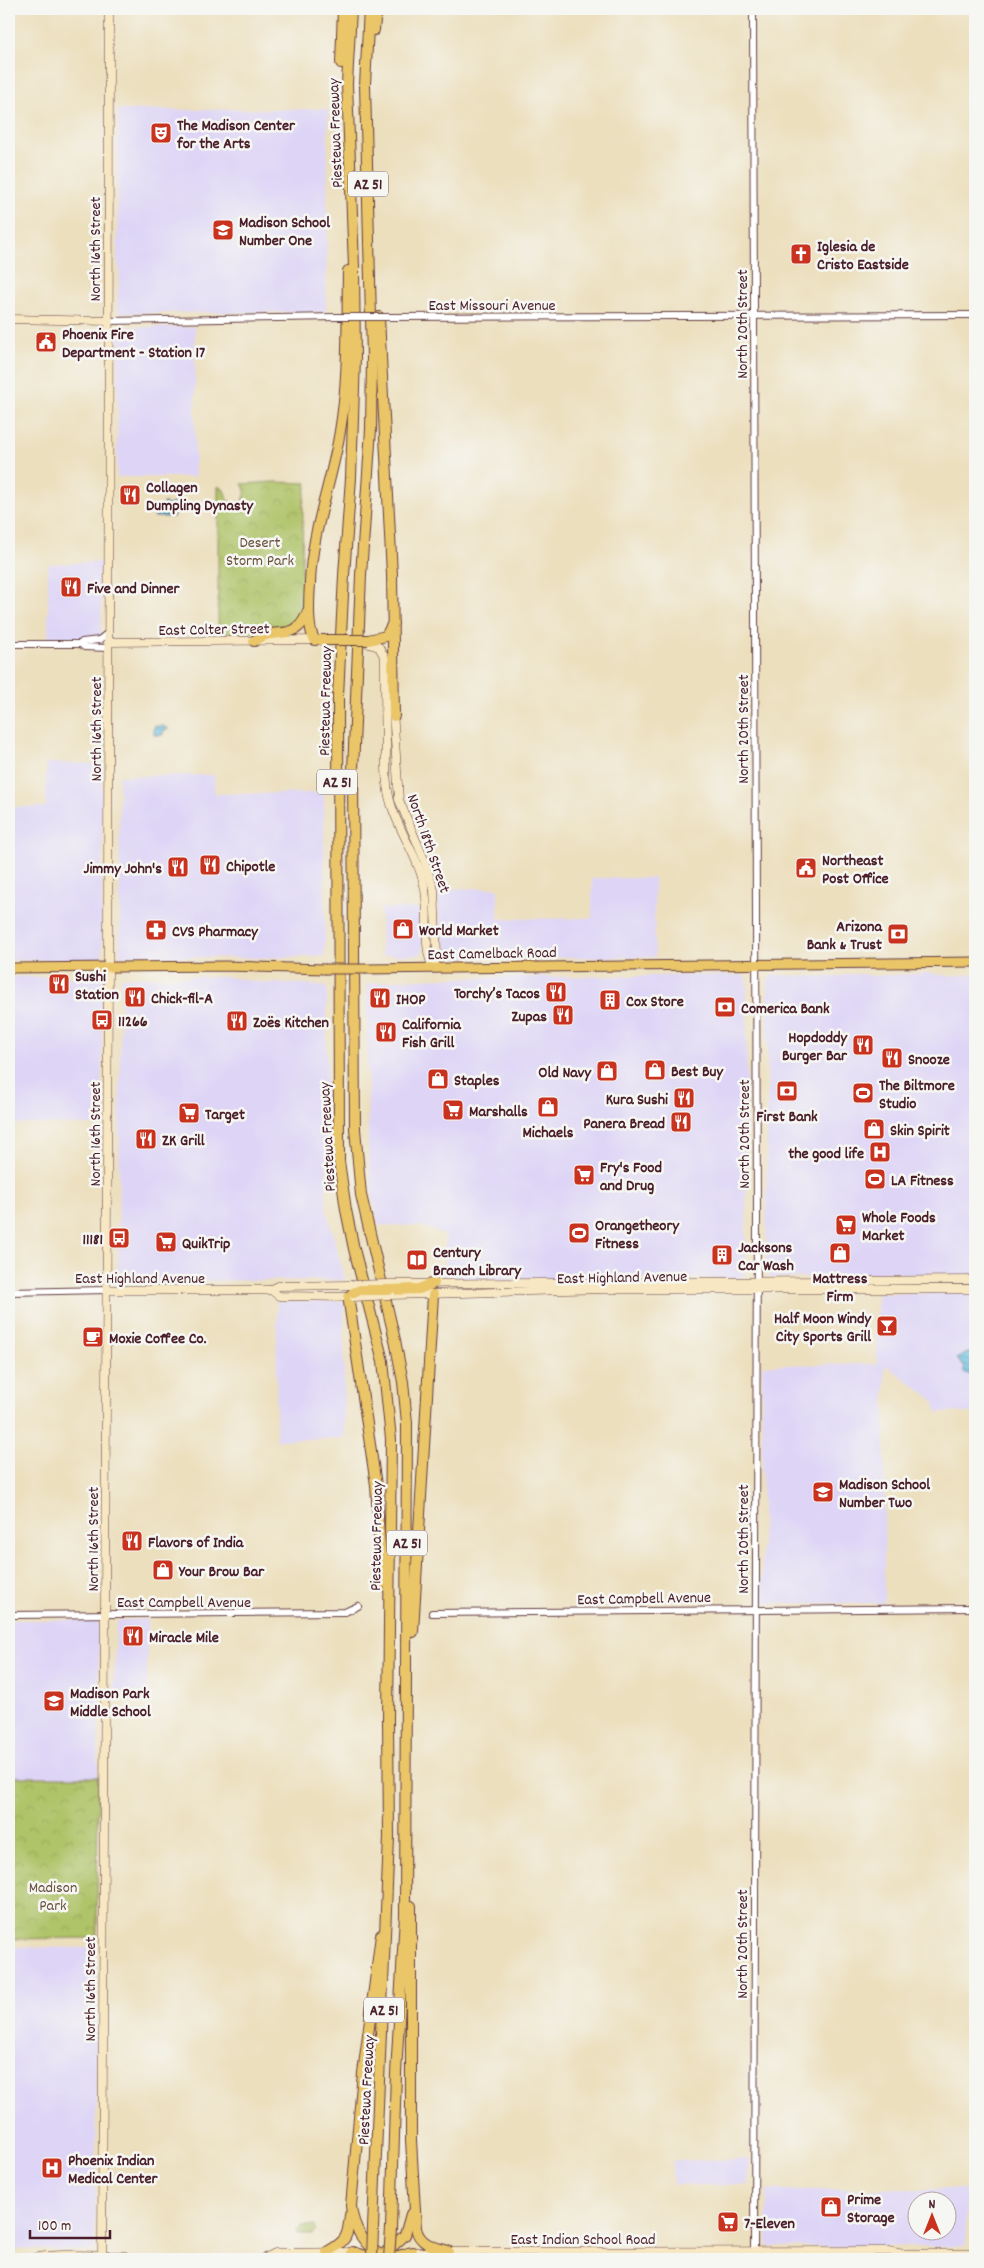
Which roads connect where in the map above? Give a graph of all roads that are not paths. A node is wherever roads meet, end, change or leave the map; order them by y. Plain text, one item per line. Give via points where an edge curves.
1 (110, 9) edge
2 (342, 9) edge
3 (350, 9) edge
4 (368, 9) edge
5 (376, 9) edge
6 (753, 9) edge
7 (347, 84) junction
8 (365, 85) junction
9 (351, 193) junction
10 (371, 282) junction
11 (975, 315) edge
12 (755, 316) junction
13 (9, 319) edge
14 (108, 321) junction
15 (309, 607) junction
16 (393, 622) junction
17 (108, 633) junction
18 (381, 638) junction
19 (318, 640) junction
20 (369, 640) junction
21 (254, 641) junction
22 (9, 644) edge
23 (81, 644) junction
24 (108, 645) junction
25 (394, 716) junction
26 (975, 962) edge
27 (756, 965) junction
28 (108, 967) junction
29 (9, 968) edge
30 (433, 968) junction
31 (974, 1280) edge
32 (434, 1284) junction
33 (603, 1286) junction
34 (757, 1286) junction
35 (974, 1289) edge
36 (107, 1290) junction
37 (270, 1290) junction
38 (389, 1290) junction
39 (9, 1292) edge
40 (351, 1293) junction
41 (433, 1295) junction
42 (358, 1606) dead end
43 (975, 1608) edge
44 (755, 1610) junction
45 (432, 1613) dead end
46 (105, 1615) junction
47 (9, 1616) edge
48 (388, 1719) junction
49 (406, 1720) junction
50 (388, 1791) junction
51 (406, 1793) junction
52 (413, 2201) junction
53 (351, 2206) junction
54 (448, 2251) junction
55 (327, 2252) junction
56 (352, 2252) joint
57 (412, 2252) joint
58 (902, 2254) junction
59 (975, 2254) edge
60 (754, 2255) edge
61 (381, 2257) edge
62 (102, 2258) edge
63 (31, 2259) edge
64 (128, 2259) edge
65 (265, 2259) edge
66 (894, 2259) edge

1 - 14 main road, North 16th Street
2 - 7 highway via 341,66
3 - 7 highway, Piestewa Freeway / AZ 51
4 - 8 highway, Piestewa Freeway / AZ 51
5 - 8 highway via 371,68
6 - 12 street, North 20th Street
7 - 9 highway, Piestewa Freeway / AZ 51
8 - 10 highway, Piestewa Freeway / AZ 51
9 - 15 highway via 346,216 345,393 339,439 315,544
9 - 48 highway, Piestewa Freeway / AZ 51 via 355,358 352,478 338,696 338,1126 346,1210 378,1335 388,1398 391,1439
10 - 16 highway via 378,296
10 - 49 highway, Piestewa Freeway / AZ 51 via 371,429 353,771 355,1129 361,1195 396,1340 407,1423
11 - 12 street, East Missouri Avenue
12 - 14 street, East Missouri Avenue, bridge
12 - 27 street, North 20th Street
13 - 14 main road, East Missouri Avenue
14 - 17 main road, North 16th Street
15 - 19 highway via 311,631
15 - 21 highway via 304,620 289,634 262,635
16 - 18 highway via 389,632
16 - 25 highway
17 - 23 street, East Colter Street via 99,640
17 - 24 main road, North 16th Street
18 - 20 highway
18 - 25 main road, North 18th Street via 390,652
19 - 20 highway, bridge
19 - 21 main road, East Colter Street
20 - 30 main road, North 18th Street via 379,647 385,658 390,801 424,884 427,955
21 - 24 main road, East Colter Street
22 - 23 street, East Colter Street
23 - 24 street, East Colter Street via 84,647
24 - 28 main road, North 16th Street
25 - 30 main road, North 18th Street via 399,800 434,890 437,955
26 - 27 main road, East Camelback Road
27 - 30 main road, East Camelback Road
27 - 34 street, North 20th Street
28 - 29 main road, East Camelback Road
28 - 30 main road, East Camelback Road, bridge
28 - 36 main road, North 16th Street
31 - 34 main road, East Highland Avenue
31 - 35 main road
32 - 33 main road, East Highland Avenue
32 - 38 highway via 419,1289
32 - 41 main road
33 - 34 main road, East Highland Avenue
33 - 41 main road, East Highland Avenue
34 - 35 main road, East Highland Avenue
34 - 44 street, North 20th Street
36 - 37 main road, East Highland Avenue
36 - 39 street, East Highland Avenue
36 - 46 main road, North 16th Street
37 - 40 main road, East Highland Avenue via 278,1286
37 - 40 main road, East Highland Avenue via 279,1296
38 - 40 highway, bridge
38 - 41 main road, East Highland Avenue
40 - 48 highway via 379,1521 383,1667
41 - 49 highway via 412,1668
42 - 46 street, East Campbell Avenue via 345,1612
43 - 44 street, East Campbell Avenue
44 - 45 street, East Campbell Avenue
44 - 60 street, North 20th Street
46 - 47 street, East Campbell Avenue
46 - 62 main road, North 16th Street
48 - 50 highway, Piestewa Freeway / AZ 51
49 - 51 highway, Piestewa Freeway / AZ 51
50 - 53 highway via 380,1938
50 - 61 highway, Piestewa Freeway / AZ 51, bridge via 387,1932 373,2228
51 - 52 highway via 410,1836
51 - 61 highway, Piestewa Freeway / AZ 51, bridge via 391,2228
52 - 54 highway via 420,2239
52 - 61 highway via 405,2235
53 - 55 highway via 347,2235 341,2244
53 - 61 highway via 357,2231
54 - 57 main road, East Indian School Road
54 - 60 main road, East Indian School Road
55 - 56 main road
55 - 65 main road via 275,2253
56 - 61 highway
57 - 61 highway
58 - 59 main road, East Indian School Road
58 - 60 main road, East Indian School Road via 889,2251
58 - 66 main road
62 - 63 main road via 38,2256
62 - 64 main road via 124,2256

